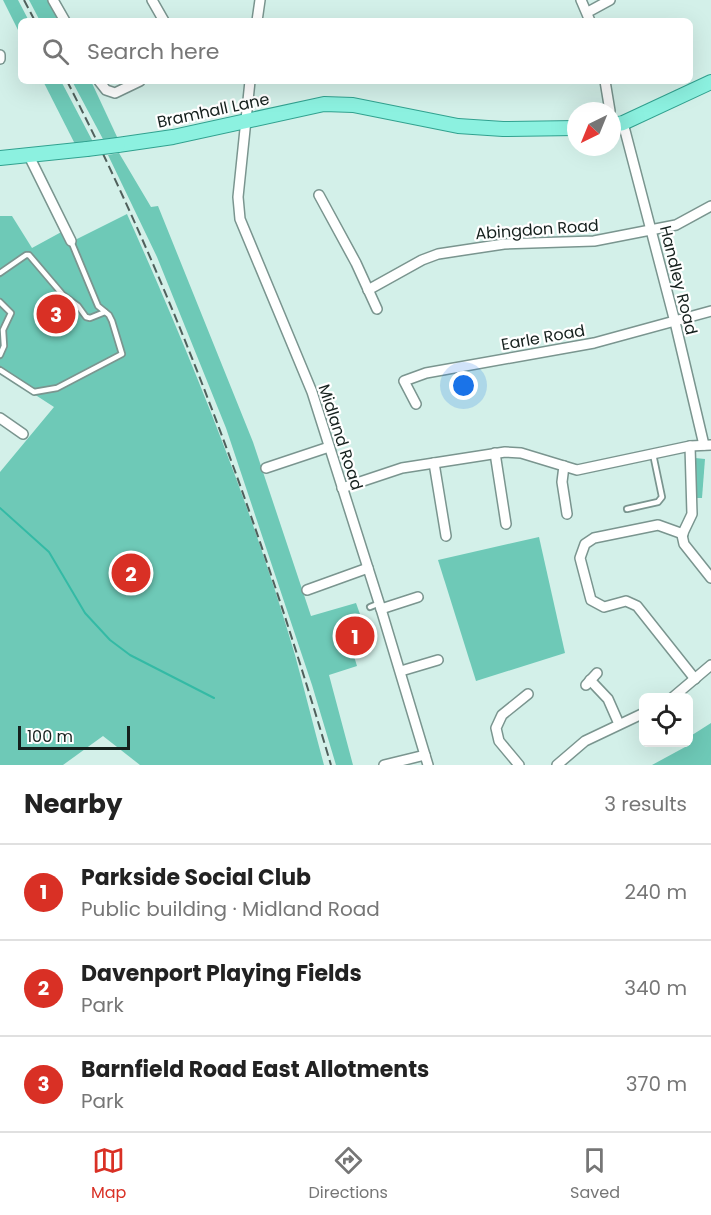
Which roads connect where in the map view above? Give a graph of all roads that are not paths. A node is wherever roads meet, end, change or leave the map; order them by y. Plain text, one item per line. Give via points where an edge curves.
1 (53, 0) edge
2 (152, 0) edge
3 (260, 0) edge
4 (581, 0) edge
5 (609, 0) edge
6 (589, 16) edge
7 (63, 18) edge
8 (162, 18) edge
9 (257, 18) edge
10 (711, 82) edge
11 (101, 84) edge
12 (134, 84) edge
13 (250, 84) edge
14 (606, 84) edge
15 (608, 102) edge
16 (244, 120) junction
17 (621, 120) edge
18 (567, 128) edge
19 (621, 141) edge
20 (29, 156) junction
21 (0, 158) edge
22 (319, 195) dead end
23 (711, 206) edge
24 (651, 230) junction
25 (71, 241) joint
26 (0, 273) edge
27 (368, 290) junction
28 (0, 302) edge
29 (377, 309) dead end
30 (711, 311) edge
31 (105, 312) junction
32 (675, 322) junction
33 (0, 355) edge
34 (0, 370) edge
35 (416, 404) dead end
36 (0, 418) edge
37 (23, 434) dead end
38 (707, 445) edge
39 (690, 446) junction
40 (329, 447) junction
41 (495, 453) junction
42 (653, 454) junction
43 (434, 463) junction
44 (564, 466) junction
45 (266, 468) dead end
46 (342, 488) junction
47 (627, 509) dead end
48 (567, 514) dead end
49 (507, 524) dead end
50 (683, 534) junction
51 (446, 536) dead end
52 (368, 568) junction
53 (711, 578) edge
54 (307, 590) dead end
55 (418, 597) dead end
56 (380, 606) junction
57 (370, 607) dead end
58 (438, 660) dead end
59 (711, 665) edge
60 (401, 671) junction
61 (591, 679) dead end
62 (695, 679) junction
63 (678, 693) edge
64 (528, 694) dead end
65 (639, 715) edge
66 (619, 724) junction
67 (427, 760) edge
68 (384, 765) edge
69 (519, 765) edge
70 (557, 765) edge

1 - 7 street
2 - 8 street
3 - 9 street
4 - 6 street
5 - 6 street
10 - 17 main road
11 - 12 street via 115,93
13 - 16 street, Midland Road
14 - 15 street
16 - 18 main road, Bramhall Lane via 324,104 353,105 458,126
16 - 20 main road, Bramhall Lane, bridge via 173,137
16 - 40 street, Midland Road via 240,219 312,392
19 - 24 street, Handley Road
20 - 21 main road, Bramhall Lane
20 - 25 street
22 - 27 street
23 - 24 street, Abingdon Road via 676,225
24 - 27 street, Abingdon Road via 594,242 504,244 438,254
24 - 32 street, Handley Road
25 - 31 lane via 98,306
26 - 31 lane via 29,255 86,317
27 - 29 street
28 - 33 lane via 11,313 3,330
30 - 32 street, Earle Road
31 - 34 lane via 112,321 122,354 57,388 34,392
32 - 35 street, Earle Road via 594,343 412,378 404,381
32 - 38 street, Handley Road via 689,395
36 - 37 street
38 - 39 street
39 - 42 street
39 - 50 street via 692,514
40 - 45 street
40 - 46 street, Midland Road
41 - 43 street
41 - 44 street via 521,453
41 - 49 street
42 - 44 street via 577,470
42 - 47 lane via 662,497 658,502
43 - 46 street via 402,468
43 - 51 street
44 - 48 street
46 - 52 street, Midland Road
50 - 53 street via 684,544
50 - 62 street via 658,525 599,537 585,544 580,558 591,600 604,607 626,601 637,606
52 - 54 street
52 - 56 street, Midland Road
55 - 56 street
56 - 57 lane
56 - 60 street, Midland Road
58 - 60 street
59 - 62 street
60 - 67 street, Midland Road
61 - 66 street via 608,699
62 - 63 street
64 - 69 street via 502,715 496,728 499,741
65 - 66 street
66 - 70 street via 585,741
67 - 68 street

